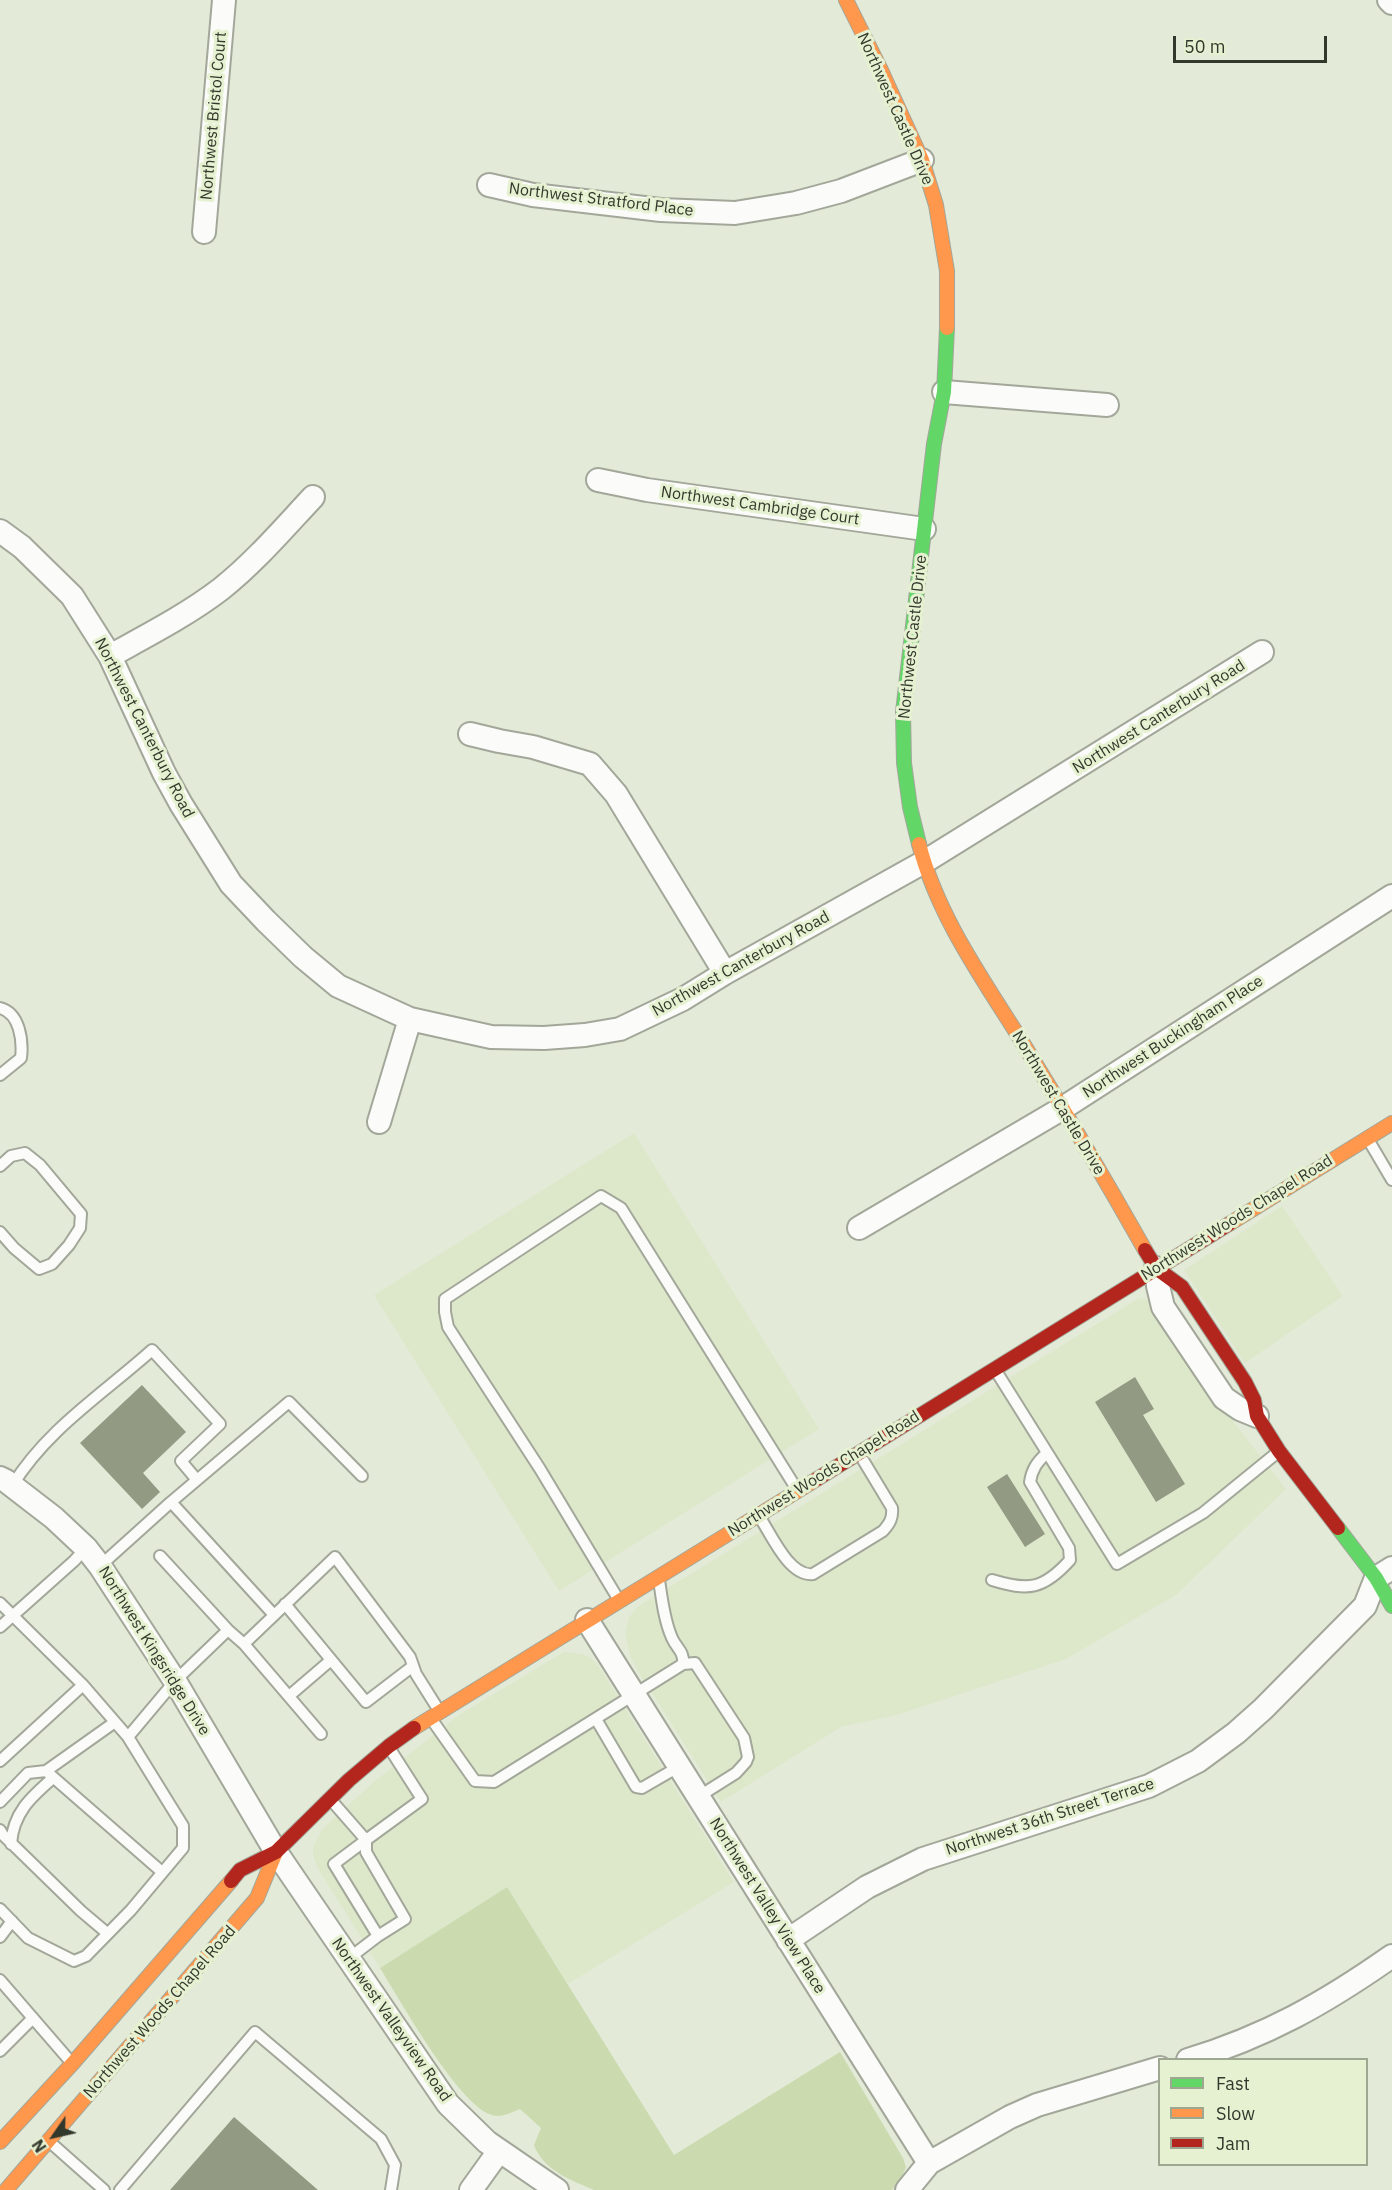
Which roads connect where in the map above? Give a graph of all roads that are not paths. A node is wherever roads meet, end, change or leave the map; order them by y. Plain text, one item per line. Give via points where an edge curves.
1 (224, 0) edge
2 (846, 0) edge
3 (922, 160) junction
4 (489, 185) dead end
5 (204, 232) dead end
6 (944, 392) junction
7 (1107, 405) dead end
8 (598, 480) dead end
9 (313, 497) dead end
10 (924, 529) junction
11 (0, 531) edge
12 (1262, 652) dead end
13 (110, 656) junction
14 (470, 734) dead end
15 (924, 862) junction
16 (1392, 896) edge
17 (725, 973) junction
18 (0, 1008) edge
19 (410, 1018) junction
20 (0, 1075) edge
21 (1063, 1108) junction
22 (379, 1122) dead end
23 (1392, 1123) edge
24 (1367, 1138) junction
25 (0, 1166) edge
26 (1392, 1180) edge
27 (859, 1228) dead end
28 (0, 1232) edge
29 (1156, 1268) junction
30 (994, 1368) junction
31 (1257, 1416) joint
32 (1280, 1451) junction
33 (858, 1452) junction
34 (1047, 1453) junction
35 (362, 1476) dead end
36 (197, 1480) junction
37 (6, 1482) edge
38 (797, 1490) junction
39 (171, 1502) junction
40 (758, 1514) junction
41 (86, 1548) junction
42 (160, 1556) dead end
43 (100, 1566) junction
44 (1384, 1573) edge
45 (658, 1576) junction
46 (992, 1580) dead end
47 (619, 1600) junction
48 (0, 1603) edge
49 (285, 1604) junction
50 (1392, 1606) edge
51 (14, 1615) junction
52 (274, 1615) junction
53 (587, 1620) junction
54 (0, 1627) edge
55 (228, 1630) junction
56 (244, 1644) junction
57 (331, 1660) junction
58 (683, 1664) junction
59 (413, 1666) junction
60 (175, 1681) junction
61 (83, 1685) junction
62 (634, 1695) junction
63 (289, 1696) junction
64 (435, 1715) junction
65 (596, 1719) junction
66 (115, 1722) junction
67 (321, 1734) dead end
68 (128, 1737) junction
69 (389, 1746) junction
70 (0, 1761) edge
71 (680, 1766) junction
72 (49, 1775) junction
73 (698, 1797) junction
74 (330, 1799) junction
75 (0, 1802) edge
76 (0, 1830) edge
77 (366, 1840) junction
78 (11, 1844) junction
79 (276, 1852) junction
80 (162, 1872) junction
81 (0, 1909) edge
82 (12, 1921) junction
83 (107, 1934) junction
84 (378, 1936) junction
85 (0, 1937) edge
86 (788, 1940) junction
87 (1392, 1956) edge
88 (348, 1959) junction
89 (0, 1980) edge
90 (33, 2018) junction
91 (0, 2051) edge
92 (1194, 2058) edge
93 (73, 2063) junction
94 (1158, 2069) edge
95 (49, 2140) junction
96 (0, 2142) edge
97 (499, 2151) junction
98 (929, 2163) junction
99 (6, 2190) edge
100 (104, 2190) edge
101 (120, 2190) edge
102 (391, 2190) edge
103 (471, 2190) edge
104 (557, 2190) edge
105 (907, 2190) edge

1 - 5 street, Northwest Bristol Court
2 - 3 main road, Northwest Castle Drive
3 - 4 street, Northwest Stratford Place via 841,191 735,213 661,210 533,195
3 - 6 main road, Northwest Castle Drive via 936,205 946,271
6 - 7 street
6 - 10 main road, Northwest Castle Drive
8 - 10 street, Northwest Cambridge Court
9 - 13 street via 223,587 191,611
10 - 15 main road, Northwest Castle Drive via 903,712 910,807
11 - 13 street, Northwest Canterbury Road via 72,596
12 - 15 street, Northwest Canterbury Road
13 - 19 street, Northwest Canterbury Road via 170,784 231,884 303,957 338,986
14 - 17 street via 590,764 616,794
15 - 17 street, Northwest Canterbury Road
15 - 21 main road, Northwest Castle Drive via 954,931
16 - 21 street, Northwest Buckingham Place
17 - 19 street, Northwest Canterbury Road via 683,999 620,1029 585,1035 491,1037
18 - 20 lane via 18,1026 22,1043 21,1058
19 - 22 street
21 - 27 street, Northwest Buckingham Place
21 - 29 main road, Northwest Castle Drive
23 - 24 main road, Northwest Woods Chapel Road
24 - 26 lane
24 - 29 main road, Northwest Woods Chapel Road
25 - 28 lane via 12,1156 25,1154 40,1165 81,1214 80,1228 69,1245 52,1264 39,1269
29 - 30 main road, Northwest Woods Chapel Road
29 - 31 street via 1163,1306 1224,1398
30 - 33 main road, Northwest Woods Chapel Road
30 - 34 lane
31 - 32 main road
32 - 34 lane via 1203,1513 1117,1564
32 - 44 main road
33 - 38 main road, Northwest Woods Chapel Road
33 - 40 lane via 892,1508 893,1515 883,1531 806,1575 791,1567
34 - 46 lane via 1032,1470 1030,1482 1069,1548 1070,1560 1060,1571 1032,1587
35 - 36 lane via 289,1402
36 - 37 lane via 181,1461 220,1424 152,1350 68,1419
36 - 39 lane
37 - 41 street, Northwest Kingsridge Drive
38 - 40 main road, Northwest Woods Chapel Road
38 - 47 lane via 621,1208 601,1197 445,1299 445,1312 448,1327
39 - 43 lane
39 - 52 lane
40 - 45 main road, Northwest Woods Chapel Road
41 - 43 street, Northwest Kingsridge Drive
41 - 51 lane
42 - 55 lane
43 - 60 street, Northwest Kingsridge Drive
44 - 50 main road
44 - 86 street, Northwest 36th Street Terrace via 1365,1606 1263,1709 1198,1761 1149,1786 923,1859 867,1887
45 - 47 main road, Northwest Woods Chapel Road
45 - 58 lane via 670,1634 683,1653
47 - 53 main road, Northwest Woods Chapel Road
48 - 51 lane
49 - 52 lane
49 - 57 lane
49 - 59 lane via 335,1557 411,1657
51 - 54 lane
51 - 61 lane
52 - 56 lane
53 - 62 street, Northwest Valley View Place
53 - 64 main road, Northwest Woods Chapel Road
55 - 56 lane
55 - 60 lane
56 - 63 lane
57 - 59 lane via 366,1702
57 - 63 lane
58 - 62 lane
58 - 73 lane via 692,1662 698,1666 744,1738 747,1749 741,1770
59 - 64 lane
60 - 68 lane
60 - 79 street, Northwest Kingsridge Drive
61 - 66 lane
61 - 70 lane
62 - 65 lane
62 - 71 street, Northwest Valley View Place
63 - 67 lane
64 - 65 lane via 475,1781 494,1782
64 - 69 main road, Northwest Woods Chapel Road
65 - 71 lane via 636,1787 642,1788
66 - 68 lane
66 - 72 lane
68 - 80 lane via 183,1826 183,1848
69 - 74 main road, Northwest Woods Chapel Road
69 - 77 lane via 422,1799
71 - 73 street, Northwest Valley View Place
72 - 75 lane via 28,1773
72 - 78 lane via 18,1816
72 - 80 lane
73 - 86 street, Northwest Valley View Place
74 - 77 lane
74 - 79 main road, Northwest Woods Chapel Road
76 - 78 lane
77 - 84 lane via 366,1852 405,1919
77 - 84 lane via 334,1864
78 - 83 lane
79 - 88 street, Northwest Valleyview Road
79 - 93 main road, Northwest Woods Chapel Road via 240,1870
79 - 95 main road, Northwest Woods Chapel Road via 257,1898
80 - 83 lane
81 - 82 lane
82 - 83 lane via 28,1938 74,1961 86,1956
82 - 85 lane
84 - 88 lane
86 - 98 street, Northwest Valley View Place
87 - 92 street via 1305,2012 1260,2035
88 - 97 street, Northwest Valleyview Road via 448,2104
89 - 90 lane
90 - 91 lane
90 - 93 lane
93 - 96 main road, Northwest Woods Chapel Road
94 - 98 street via 1037,2105
95 - 99 main road, Northwest Woods Chapel Road
95 - 100 lane
97 - 103 street
97 - 104 street, Northwest Valleyview Road
98 - 105 street
101 - 102 lane via 255,2032 381,2139 395,2165

